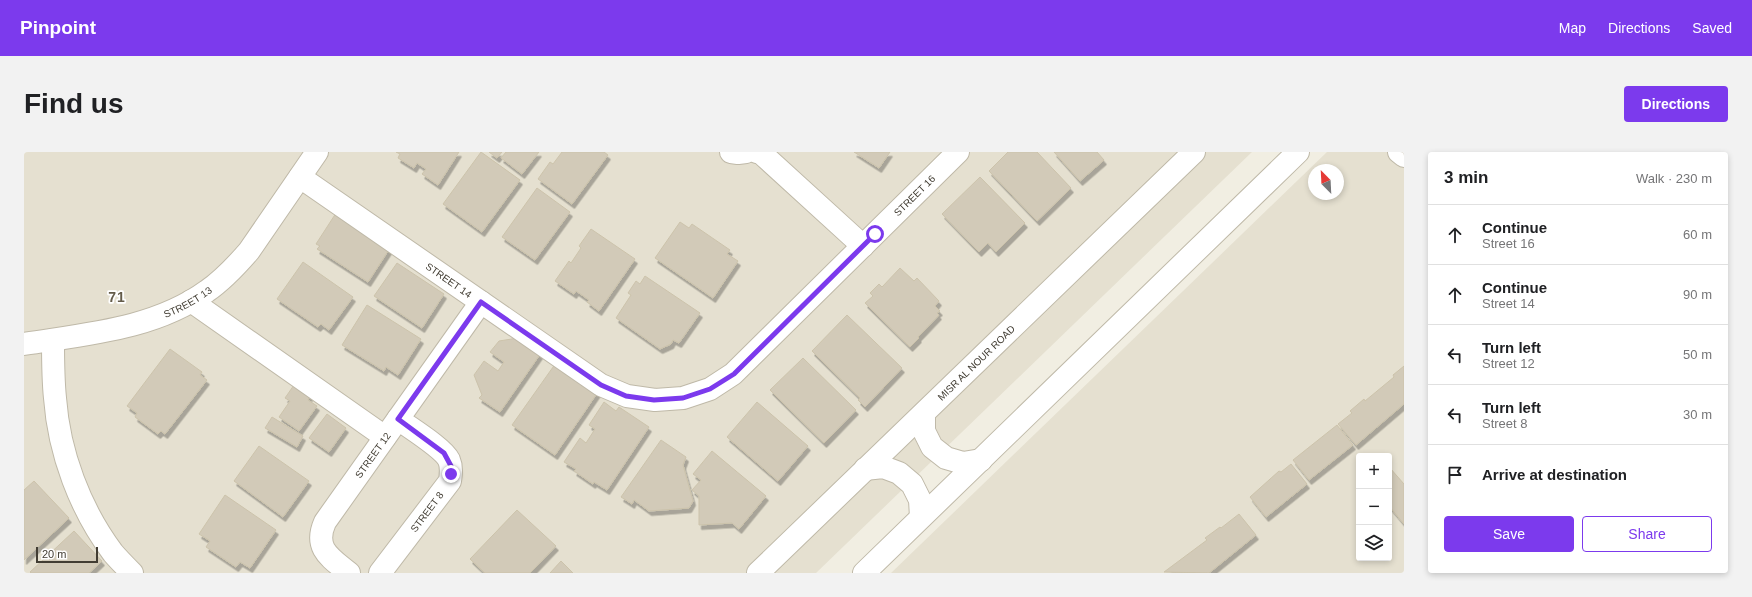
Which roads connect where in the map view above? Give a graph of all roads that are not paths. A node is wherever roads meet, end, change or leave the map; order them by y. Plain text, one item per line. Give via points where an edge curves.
1 (317, 152) edge
2 (731, 152) edge
3 (746, 152) edge
4 (757, 152) edge
5 (958, 152) edge
6 (1194, 152) edge
7 (1298, 152) edge
8 (1400, 152) edge
9 (1404, 156) edge
10 (300, 176) junction
11 (863, 246) junction
12 (191, 301) junction
13 (481, 302) junction
14 (39, 342) edge
15 (24, 358) edge
16 (734, 374) joint
17 (924, 414) junction
18 (398, 419) junction
19 (385, 437) junction
20 (981, 460) junction
21 (865, 469) junction
22 (921, 517) junction
23 (132, 573) edge
24 (349, 573) edge
25 (380, 573) edge
26 (758, 573) edge
27 (864, 573) edge

1 - 10 street, STREET 13
2 - 3 street
4 - 11 street
5 - 11 street, STREET 16
6 - 17 street, MISR AL NOUR ROAD
7 - 20 street
8 - 9 street
10 - 12 street, STREET 13 via 236,266
10 - 13 street, STREET 14
11 - 16 street, STREET 16
12 - 14 street, STREET 13 via 151,319
12 - 19 street
13 - 16 street, STREET 14 via 601,385 626,396 654,400 683,398 710,389
13 - 18 street, STREET 12
14 - 15 street
14 - 23 street via 55,398 68,464 80,496 114,554
17 - 20 street via 924,431 932,447 946,458 963,463
17 - 21 street, MISR AL NOUR ROAD
18 - 19 street, STREET 12
18 - 25 street, STREET 8 via 444,453 451,466 451,474 450,481
19 - 24 street, STREET 12 via 321,530 322,547 327,555
20 - 22 street
21 - 22 street via 883,468 899,473 912,484 920,500
21 - 26 street, MISR AL NOUR ROAD
22 - 27 street

